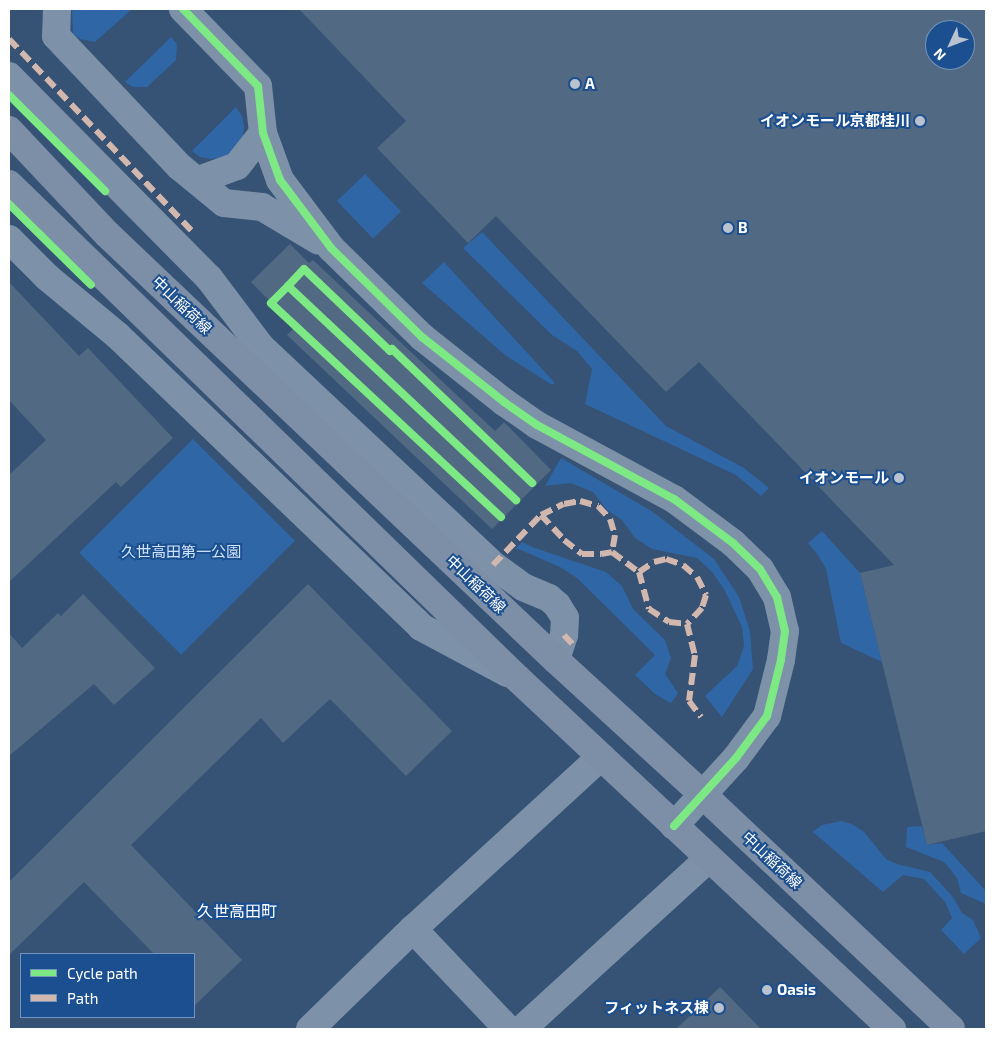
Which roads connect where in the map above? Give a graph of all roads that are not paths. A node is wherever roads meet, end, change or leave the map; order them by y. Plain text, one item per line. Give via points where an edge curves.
1 (57, 9) edge
2 (183, 9) edge
3 (9, 76) edge
4 (9, 130) edge
5 (263, 133) junction
6 (199, 180) junction
7 (9, 184) edge
8 (9, 239) edge
9 (330, 248) junction
10 (556, 660) junction
11 (517, 678) junction
12 (602, 757) junction
13 (702, 794) junction
14 (674, 826) junction
15 (709, 858) junction
16 (413, 929) junction
17 (310, 1029) edge
18 (508, 1029) edge
19 (522, 1029) edge
20 (892, 1029) edge
21 (951, 1029) edge

1 - 6 street via 56,36 180,167
2 - 5 street via 258,86
3 - 10 street via 209,278 260,347 493,565 523,587 558,605 565,618 564,635
4 - 10 main road, 中山稲荷線 via 108,234
5 - 6 street via 237,166
5 - 9 street via 280,180
6 - 9 street via 224,203 262,207
7 - 11 main road
8 - 11 street via 47,277 118,336 421,627
9 - 13 street via 422,337 504,402 537,425 674,498 733,543 760,569 777,597 785,631 767,716 740,753
10 - 13 main road, 中山稲荷線
11 - 12 main road
12 - 14 main road
12 - 16 street
13 - 14 street
13 - 21 main road, 中山稲荷線
14 - 15 main road
15 - 19 street
15 - 20 main road
16 - 17 street
16 - 18 street

